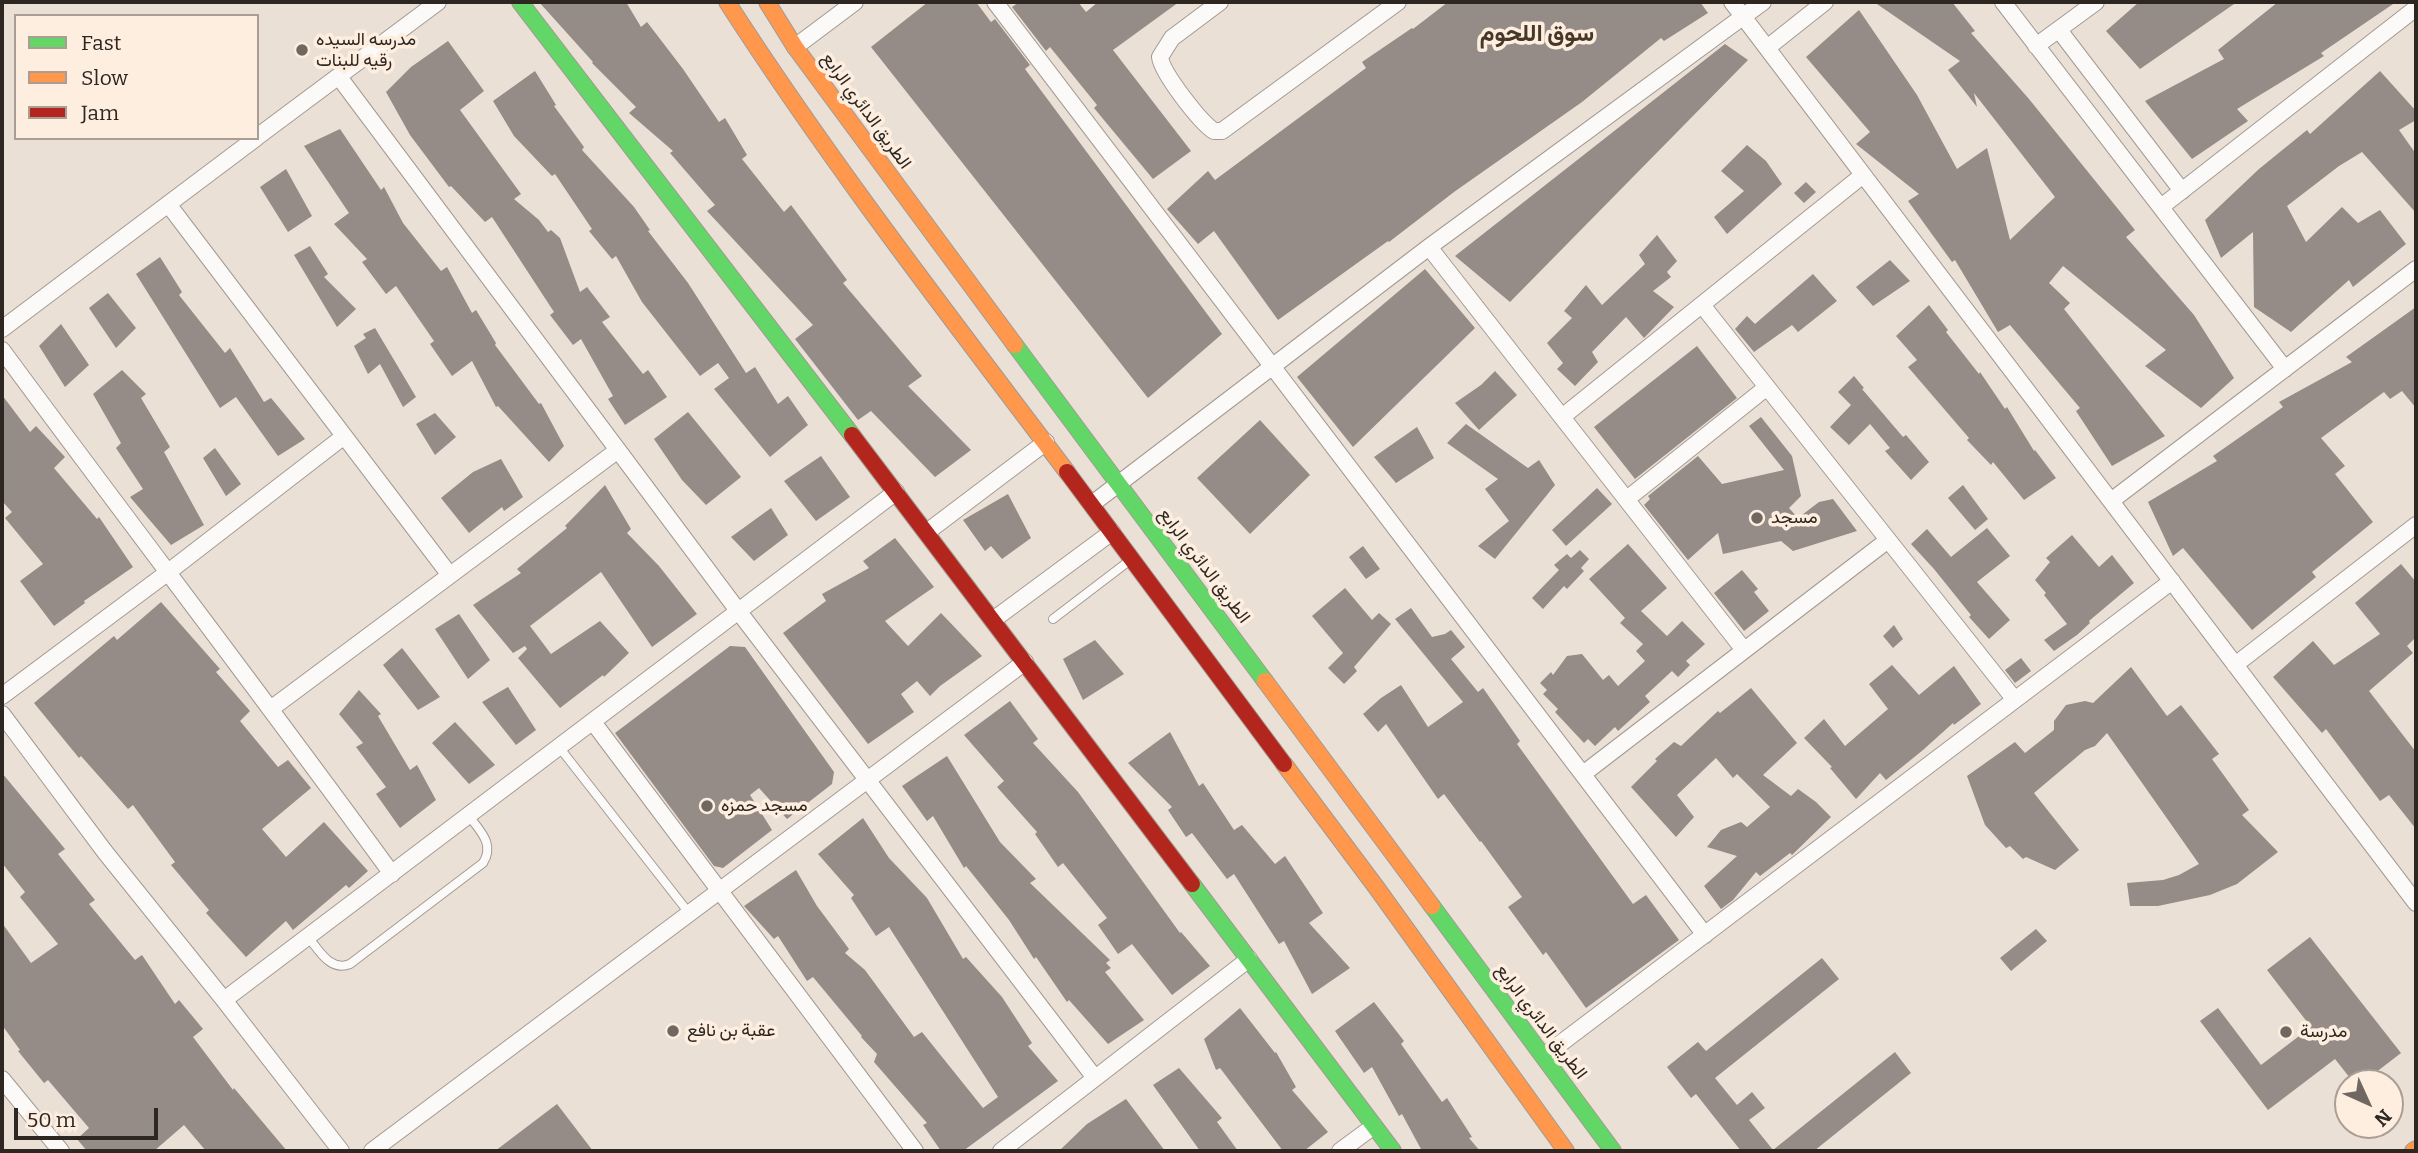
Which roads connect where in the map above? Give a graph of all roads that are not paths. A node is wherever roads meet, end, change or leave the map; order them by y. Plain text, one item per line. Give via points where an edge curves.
1 (438, 2) edge
2 (520, 2) edge
3 (727, 2) edge
4 (767, 2) edge
5 (855, 2) edge
6 (995, 2) edge
7 (1220, 2) edge
8 (1398, 2) edge
9 (1732, 2) edge
10 (1763, 2) edge
11 (1825, 2) edge
12 (2003, 2) edge
13 (2096, 2) edge
14 (2416, 8) edge
15 (1744, 17) junction
16 (2059, 30) junction
17 (2036, 46) junction
18 (795, 47) junction
19 (1767, 48) junction
20 (338, 77) junction
21 (259, 136) edge
22 (254, 140) edge
23 (1863, 175) junction
24 (2182, 191) junction
25 (168, 204) junction
26 (2161, 207) junction
27 (1429, 247) junction
28 (2416, 269) edge
29 (1702, 305) junction
30 (2, 329) edge
31 (2, 350) edge
32 (1273, 366) junction
33 (2285, 369) junction
34 (1767, 387) junction
35 (1562, 417) junction
36 (343, 437) junction
37 (1045, 442) junction
38 (618, 450) junction
39 (1119, 484) junction
40 (897, 492) junction
41 (1627, 499) junction
42 (2111, 501) junction
43 (1092, 505) junction
44 (2414, 531) edge
45 (927, 532) junction
46 (1112, 532) junction
47 (1888, 540) junction
48 (1132, 559) junction
49 (167, 573) junction
50 (449, 574) junction
51 (2172, 581) junction
52 (739, 612) junction
53 (1053, 619) dead end
54 (993, 620) junction
55 (1744, 650) junction
56 (1025, 662) junction
57 (2235, 665) junction
58 (2, 696) edge
59 (2015, 700) junction
60 (271, 708) junction
61 (2, 714) edge
62 (593, 722) junction
63 (559, 747) junction
64 (1583, 774) junction
65 (866, 779) junction
66 (469, 816) junction
67 (392, 874) junction
68 (719, 890) junction
69 (2416, 903) edge
70 (689, 913) junction
71 (1705, 935) junction
72 (308, 937) junction
73 (1249, 959) junction
74 (224, 1000) junction
75 (1544, 1056) junction
76 (1096, 1078) junction
77 (2, 1079) edge
78 (1374, 1126) junction
79 (61, 1151) edge
80 (341, 1151) edge
81 (372, 1151) edge
82 (915, 1151) edge
83 (1001, 1151) edge
84 (1340, 1151) edge
85 (1394, 1151) edge
86 (1566, 1151) edge
87 (1613, 1151) edge

1 - 20 street
2 - 40 main road
3 - 37 main road via 900,250
4 - 18 main road, الطريق الدائري الرابع
5 - 18 street
6 - 32 street
7 - 8 street via 1172,38 1160,57 1164,69 1214,131 1222,131
9 - 15 street
10 - 15 street
11 - 19 street
12 - 17 street
13 - 16 street
14 - 24 street
15 - 19 street
15 - 27 street
16 - 17 street
16 - 24 street
17 - 26 street
18 - 39 main road, الطريق الدائري الرابع
19 - 23 street
20 - 21 street
20 - 38 street
22 - 25 street
23 - 29 street
23 - 42 street
24 - 26 street
25 - 30 street
25 - 36 street
26 - 33 street
27 - 32 street
27 - 35 street
28 - 33 street
29 - 34 street
29 - 35 street
31 - 49 street
32 - 39 street
32 - 64 street
33 - 42 street
34 - 41 street
34 - 47 street
35 - 41 street
36 - 49 street
36 - 50 street
37 - 43 main road
37 - 45 street
38 - 50 street
38 - 52 street
39 - 43 street
39 - 75 main road, الطريق الدائري الرابع
40 - 45 main road
40 - 52 street
41 - 55 street
42 - 51 street
43 - 46 main road
44 - 57 street
45 - 54 main road
46 - 48 main road
46 - 54 street
47 - 55 street
47 - 59 street
48 - 53 lane
48 - 86 main road
49 - 58 street
49 - 60 street
50 - 60 street
51 - 57 street
51 - 59 street
52 - 62 street
52 - 65 street
54 - 56 main road
55 - 64 street
56 - 65 street
56 - 73 main road
57 - 69 street
59 - 71 street
60 - 67 street
61 - 74 street
62 - 63 street
62 - 68 street
63 - 66 street
63 - 70 lane
64 - 71 street
65 - 68 street
65 - 76 street
66 - 67 street
66 - 72 lane via 487,840 483,863 355,961 341,967 331,964
67 - 72 street
68 - 70 street
68 - 82 street
70 - 81 street
71 - 75 street
72 - 74 street
73 - 76 street
73 - 78 main road
74 - 80 street
75 - 87 main road, الطريق الدائري الرابع
76 - 83 street
77 - 79 street
78 - 84 street
78 - 85 main road

